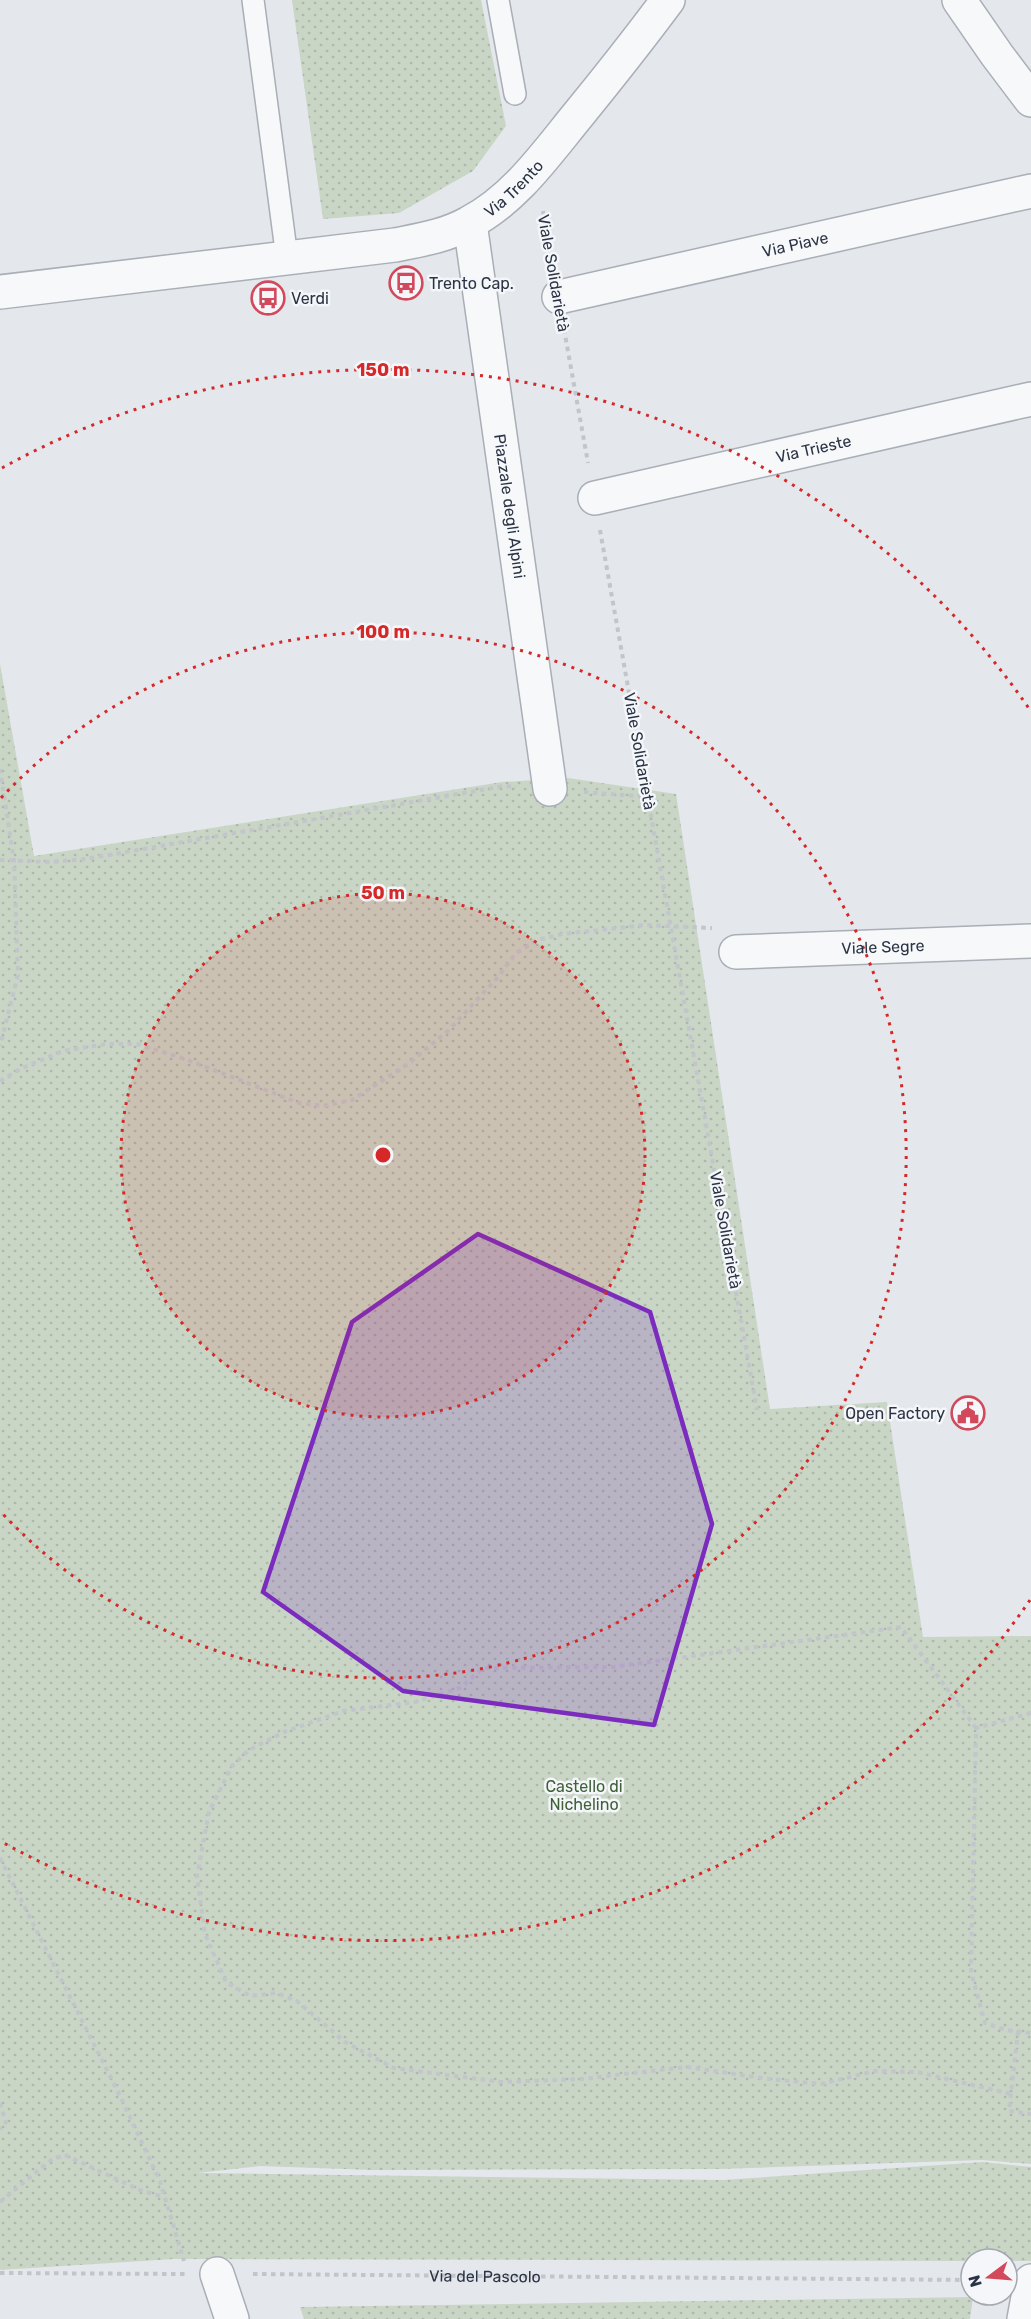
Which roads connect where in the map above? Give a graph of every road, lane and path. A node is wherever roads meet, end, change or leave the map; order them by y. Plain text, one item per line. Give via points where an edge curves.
1 (253, 0) edge
2 (498, 0) edge
3 (668, 0) edge
4 (959, 0) edge
5 (515, 94) dead end
6 (1031, 100) edge
7 (535, 168) junction
8 (1031, 191) edge
9 (470, 223) junction
10 (287, 258) junction
11 (0, 292) edge
12 (559, 297) junction
13 (1031, 399) edge
14 (594, 498) junction
15 (0, 769) edge
16 (504, 786) dead end
17 (550, 789) dead end
18 (0, 860) edge
19 (14, 861) junction
20 (672, 925) junction
21 (1031, 941) edge
22 (736, 952) joint
23 (0, 1046) edge
24 (0, 1081) edge
25 (758, 1410) dead end
26 (1031, 1713) edge
27 (976, 1728) junction
28 (0, 1858) edge
29 (1018, 2031) junction
30 (1031, 2032) edge
31 (1011, 2094) junction
32 (0, 2103) edge
33 (1031, 2114) edge
34 (0, 2129) edge
35 (165, 2197) junction
36 (0, 2202) edge
37 (0, 2273) edge
38 (202, 2274) junction
39 (959, 2280) edge
40 (1031, 2281) edge
41 (232, 2319) edge
42 (1024, 2319) edge

1 - 10 lane
2 - 5 lane
3 - 7 street, Via Trento
4 - 6 street
7 - 9 street, Via Trento via 507,197
7 - 12 path, Viale Solidarietà
8 - 12 street, Via Piave
9 - 10 street, Via Trento via 395,245
9 - 17 street, Piazzale degli Alpini
10 - 11 street, Via Trento
12 - 14 path, Viale Solidarietà
13 - 14 street, Via Trieste
14 - 20 path, Viale Solidarietà
15 - 19 path
16 - 19 path via 86,859
18 - 19 path
19 - 23 path via 18,975
20 - 22 path via 711,927
20 - 24 path via 575,932 537,940 515,954 448,1031 408,1064 352,1101 323,1106 299,1104 137,1044 63,1050
20 - 25 path, Viale Solidarietà
21 - 22 street, Viale Segre
26 - 27 path
27 - 29 path via 971,1972 985,2023
27 - 31 path via 901,1627 613,1667 483,1668 460,1688 415,1702 343,1711 284,1732 249,1750 232,1766 209,1812 197,1876 205,1934 226,1982 250,1996 276,1993 297,2001 345,2042 394,2068 501,2082 581,2079 687,2067 821,2084 875,2071 917,2072
28 - 35 path via 120,2096
29 - 30 path
29 - 31 path
31 - 33 path via 1009,2111
32 - 34 path via 6,2122
35 - 36 path via 140,2190 65,2155 51,2160
35 - 38 path via 180,2243
37 - 38 path, Via del Pascolo
38 - 39 path, Via del Pascolo
38 - 41 street
40 - 42 street

